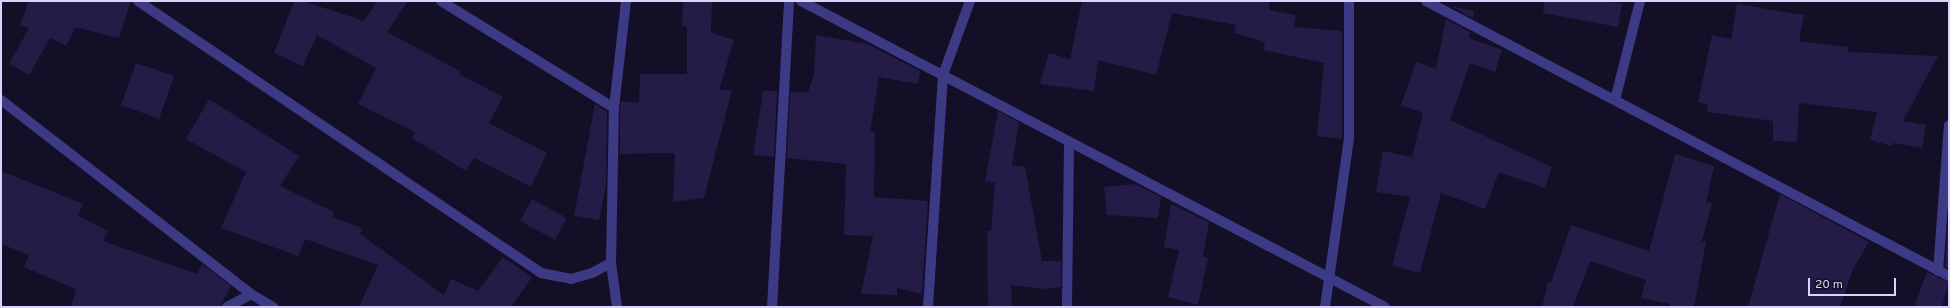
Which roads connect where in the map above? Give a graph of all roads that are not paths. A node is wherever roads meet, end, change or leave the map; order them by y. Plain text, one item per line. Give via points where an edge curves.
1 (138, 1) edge
2 (441, 1) edge
3 (626, 1) edge
4 (789, 1) edge
5 (800, 1) edge
6 (970, 1) edge
7 (1349, 1) edge
8 (1426, 1) edge
9 (1640, 1) edge
10 (943, 75) junction
11 (1, 100) edge
12 (1615, 100) junction
13 (614, 108) junction
14 (1949, 130) edge
15 (1069, 142) junction
16 (611, 264) junction
17 (1938, 271) junction
18 (1949, 276) edge
19 (1330, 278) junction
20 (251, 294) junction
21 (227, 307) edge
22 (273, 307) edge
23 (616, 307) edge
24 (772, 307) edge
25 (928, 307) edge
26 (1067, 307) edge
27 (1324, 307) edge
28 (1385, 307) edge

1 - 16 street via 542,273 571,279 592,274
2 - 13 street
3 - 13 street
4 - 24 street
5 - 10 street
6 - 10 street
7 - 19 street via 1349,138
8 - 12 street
9 - 12 street
10 - 15 street
10 - 25 street
11 - 20 street
12 - 17 street
13 - 16 street
14 - 17 street
15 - 19 street
15 - 26 street
16 - 23 street
17 - 18 street
19 - 27 street
19 - 28 street
20 - 21 street
20 - 22 street

